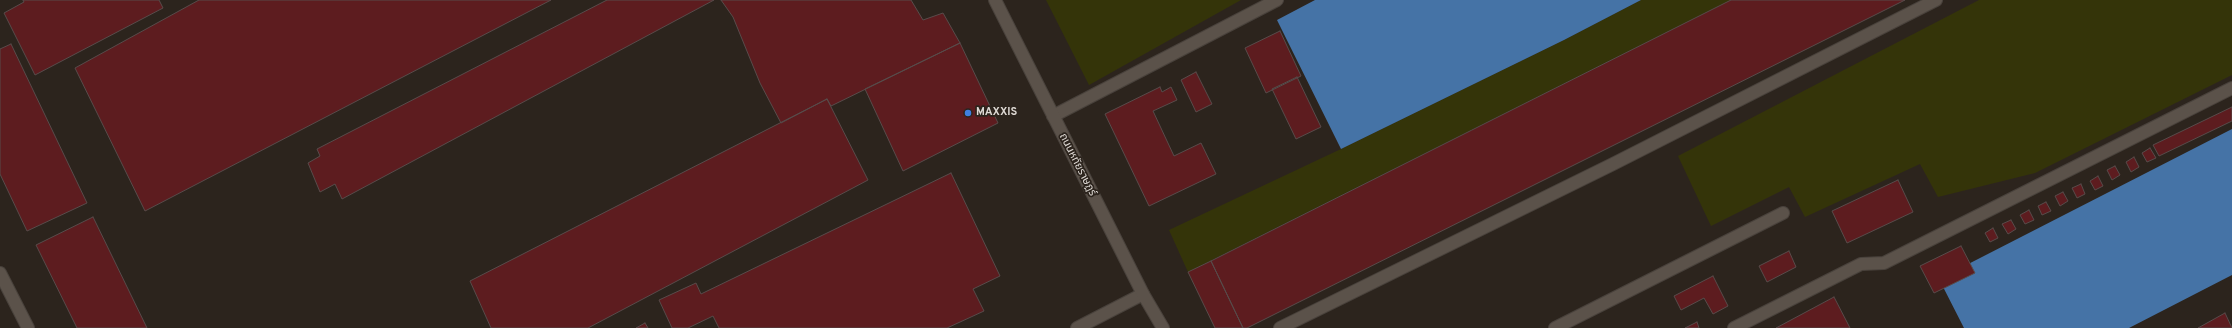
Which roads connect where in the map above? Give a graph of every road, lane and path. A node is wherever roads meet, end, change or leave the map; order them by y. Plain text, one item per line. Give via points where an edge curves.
1 (995, 0) edge
2 (1276, 0) edge
3 (1936, 0) edge
4 (2232, 88) edge
5 (1053, 116) junction
6 (1783, 212) dead end
7 (0, 273) edge
8 (1143, 294) junction
9 (28, 328) edge
10 (1077, 328) edge
11 (1163, 328) edge
12 (1280, 328) edge
13 (1555, 328) edge
14 (1734, 328) edge

1 - 5 street, ถนนหทัยราษฎร์
2 - 5 street
3 - 12 street
4 - 14 street via 1884,264 1862,264
5 - 8 street, ถนนหทัยราษฎร์
6 - 13 street
7 - 9 street
8 - 10 street
8 - 11 street, ถนนหทัยราษฎร์

